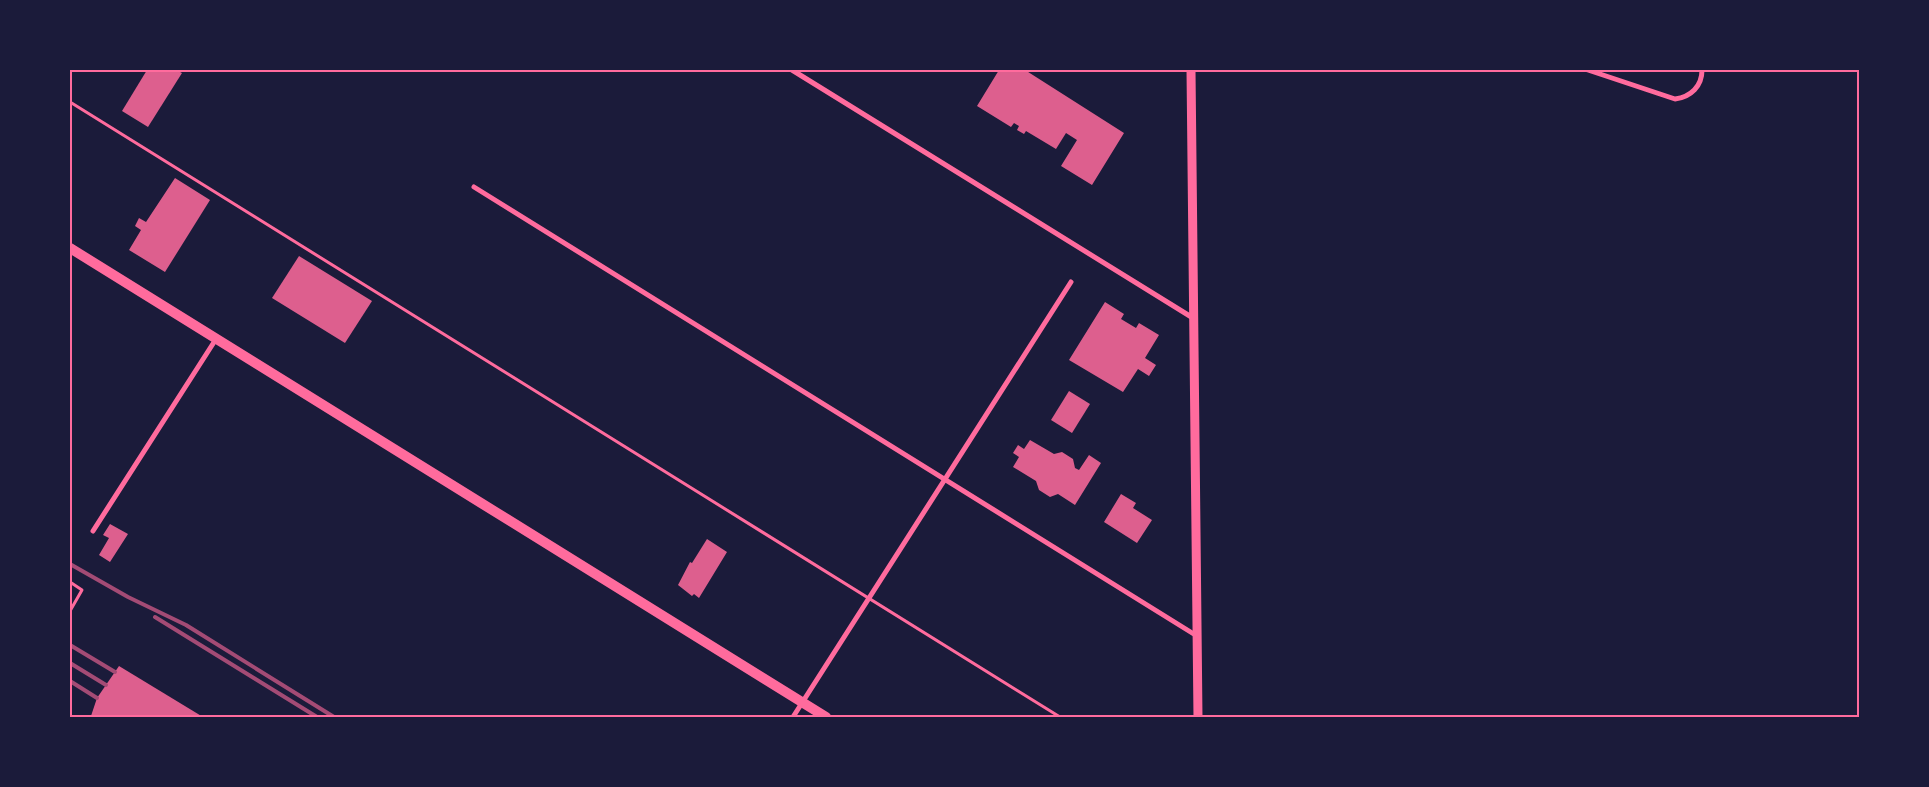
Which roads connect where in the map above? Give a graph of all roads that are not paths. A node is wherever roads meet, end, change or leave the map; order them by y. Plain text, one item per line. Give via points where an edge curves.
1 (792, 70) edge
2 (1191, 70) edge
3 (1588, 70) edge
4 (1702, 70) edge
5 (70, 102) edge
6 (474, 187) dead end
7 (70, 248) edge
8 (1071, 282) dead end
9 (1194, 318) junction
10 (216, 339) junction
11 (945, 480) junction
12 (94, 531) dead end
13 (70, 582) edge
14 (869, 598) junction
15 (70, 611) edge
16 (1197, 636) junction
17 (802, 702) junction
18 (792, 717) edge
19 (826, 717) edge
20 (1060, 717) edge
21 (1198, 717) edge

1 - 9 street
2 - 9 street
3 - 4 street via 1675,98 1690,94 1702,79
5 - 14 lane
6 - 11 street
7 - 10 main road
8 - 11 street
9 - 16 street
10 - 12 street
10 - 17 main road
11 - 14 street
11 - 16 street
13 - 15 lane via 82,590
14 - 17 street
14 - 20 lane
16 - 21 street
17 - 18 street
17 - 19 main road

